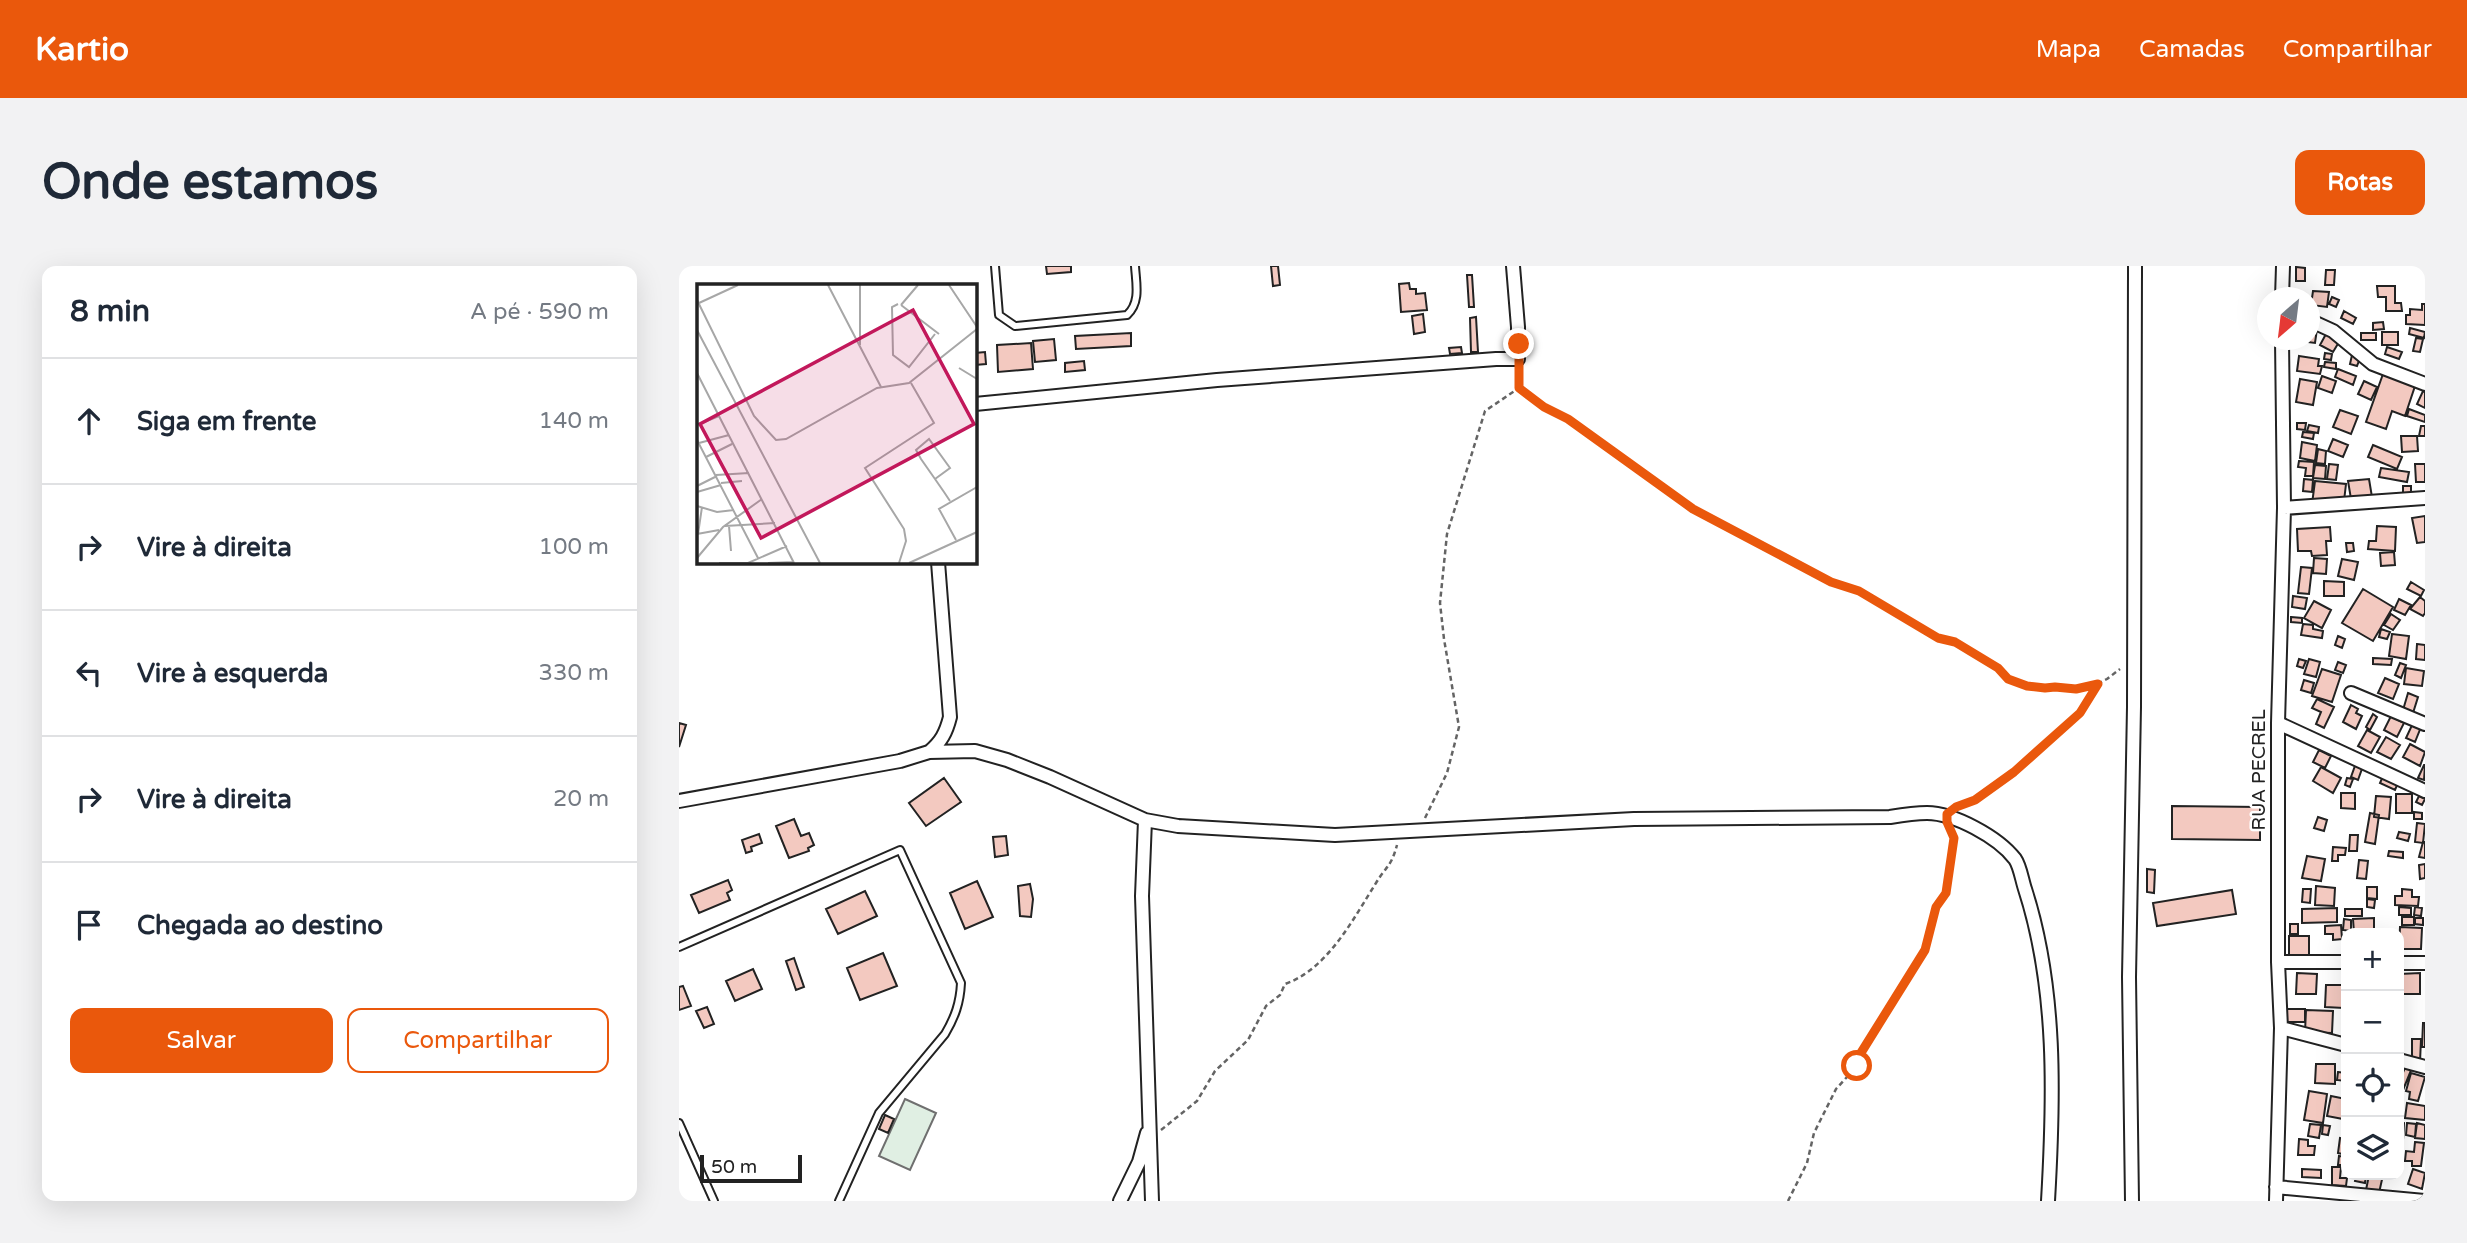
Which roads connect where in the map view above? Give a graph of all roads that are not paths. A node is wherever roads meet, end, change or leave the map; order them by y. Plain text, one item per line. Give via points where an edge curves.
1 (995, 266) edge
2 (1135, 266) edge
3 (1513, 266) edge
4 (2135, 266) edge
5 (2283, 266) edge
6 (2282, 287) edge
7 (2320, 325) edge
8 (2282, 350) edge
9 (2425, 384) edge
10 (977, 404) edge
11 (2425, 498) edge
12 (2284, 508) junction
13 (938, 564) edge
14 (2351, 693) dead end
15 (2279, 723) junction
16 (2425, 724) edge
17 (929, 752) junction
18 (2425, 791) edge
19 (679, 801) edge
20 (1145, 820) junction
21 (679, 947) edge
22 (2278, 962) junction
23 (2341, 962) edge
24 (2404, 963) edge
25 (2425, 963) edge
26 (2281, 1028) junction
27 (2341, 1044) edge
28 (2404, 1061) edge
29 (2425, 1067) edge
30 (1150, 1122) junction
31 (679, 1123) edge
32 (2276, 1187) junction
33 (714, 1201) edge
34 (839, 1201) edge
35 (1120, 1201) edge
36 (1152, 1201) edge
37 (2048, 1201) edge
38 (2132, 1201) edge
39 (2276, 1201) edge
40 (2425, 1201) edge

1 - 2 lane via 999,315 1015,326 1127,315 1137,300
3 - 10 street via 1518,359 1217,380
4 - 38 street via 2129,978
5 - 6 street
7 - 9 street via 2373,364
8 - 12 street, RUA PECREL
11 - 12 street
12 - 15 street, RUA PECREL
13 - 17 street via 950,717 947,732
14 - 16 street
15 - 18 street
15 - 22 street, RUA PECREL
17 - 19 street
17 - 20 street via 975,751 1007,760
20 - 30 street via 1142,896
20 - 37 street via 1335,835 1634,819 1929,813 1965,823 1995,840 2016,860 2031,906 2046,983 2051,1141
21 - 34 lane via 900,850 961,983 960,1001 944,1034 879,1113
22 - 23 street
22 - 26 street, RUA PECREL
24 - 25 street
26 - 27 street
26 - 32 street, RUA PECREL
28 - 29 street
30 - 35 street via 1139,1162
30 - 36 street
31 - 33 lane
32 - 39 street, RUA PECREL
32 - 40 street

